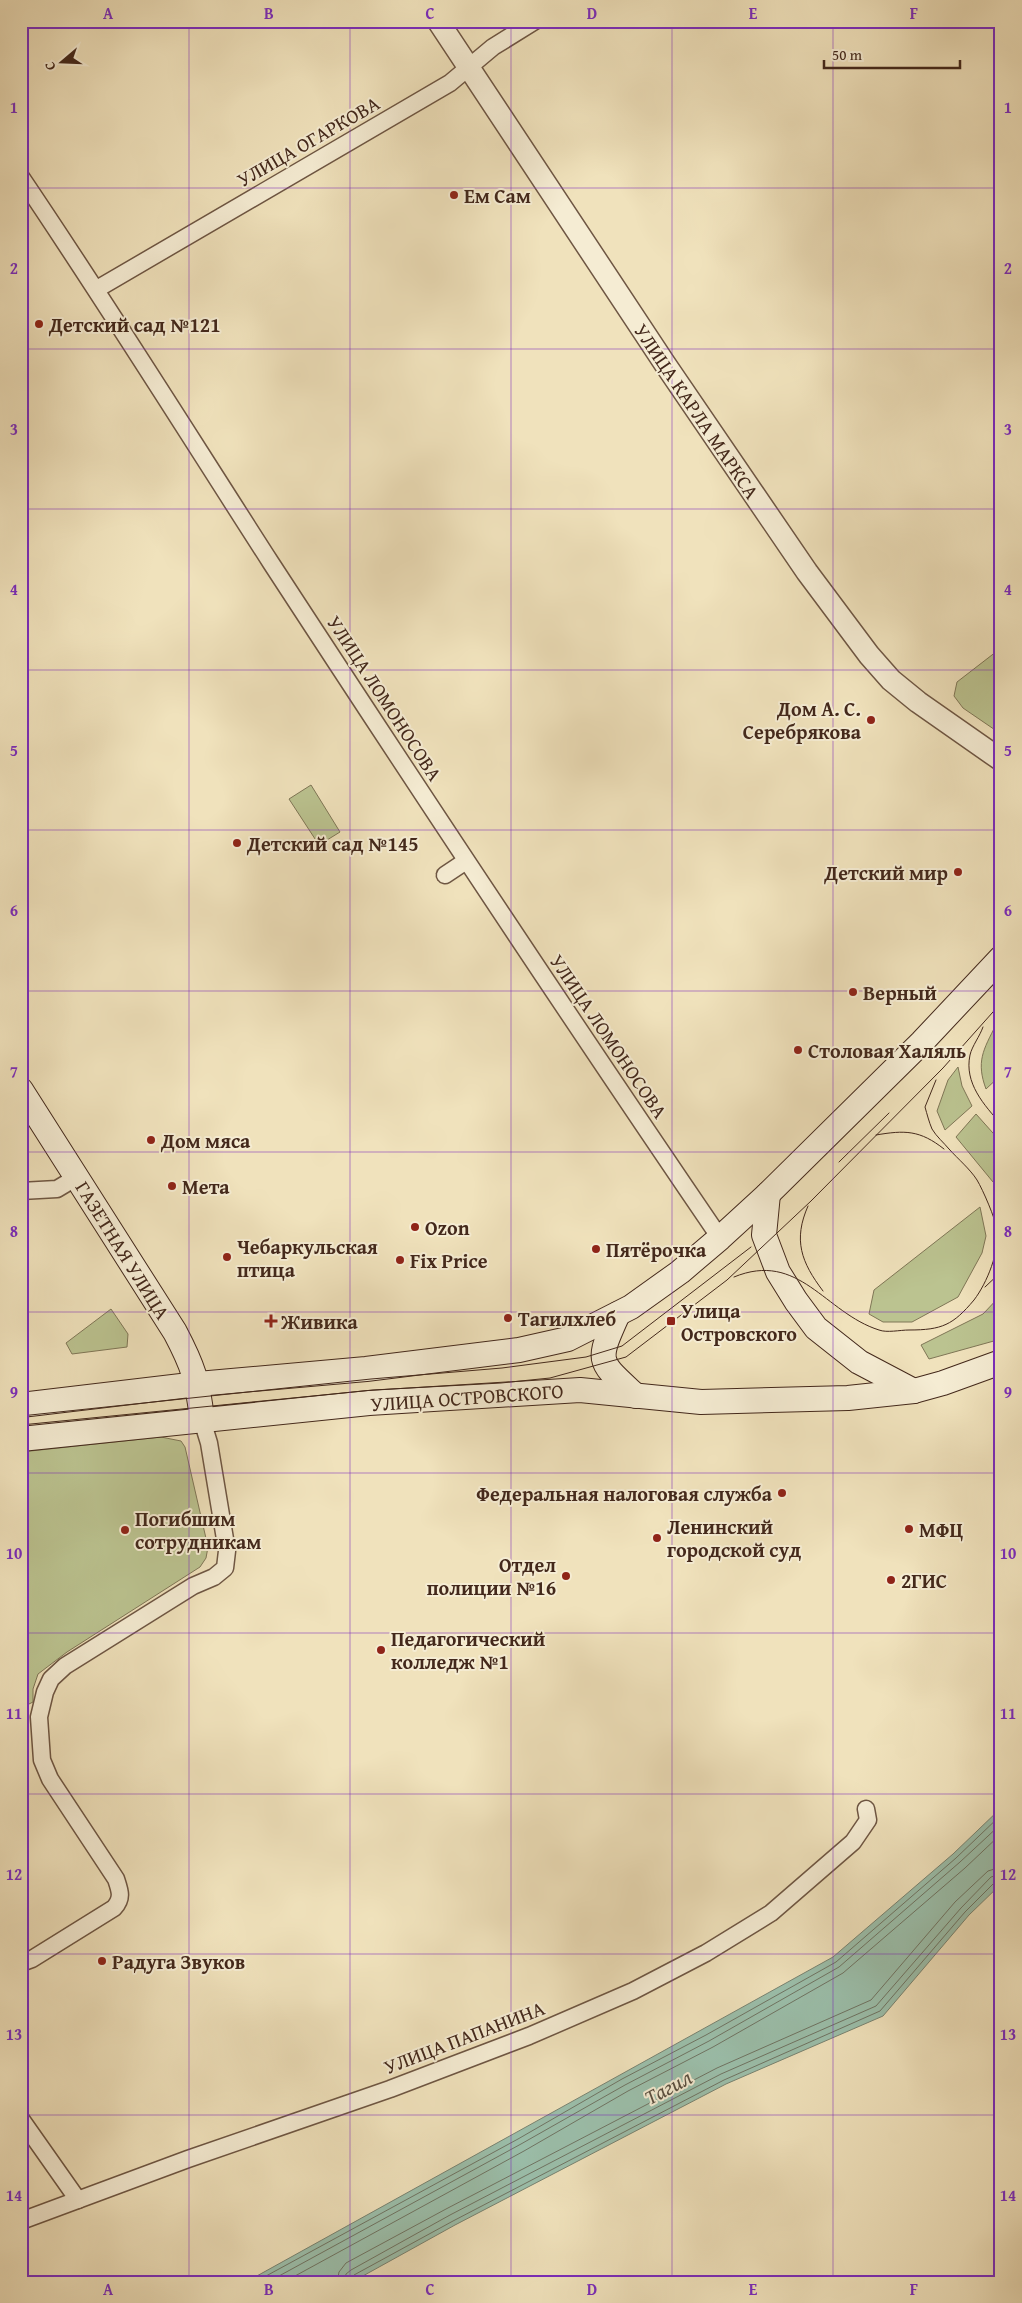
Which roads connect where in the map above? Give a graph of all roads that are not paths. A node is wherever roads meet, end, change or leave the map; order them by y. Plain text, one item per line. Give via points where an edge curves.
1 (438, 21) edge
2 (535, 21) edge
3 (470, 68) junction
4 (21, 177) edge
5 (97, 289) junction
6 (1001, 760) edge
7 (466, 861) junction
8 (445, 874) dead end
9 (1001, 958) edge
10 (21, 1090) edge
11 (77, 1177) junction
12 (21, 1191) edge
13 (768, 1194) junction
14 (720, 1238) junction
15 (618, 1314) junction
16 (1001, 1362) edge
17 (198, 1384) junction
18 (914, 1391) junction
19 (636, 1396) junction
20 (21, 1404) edge
21 (202, 1420) junction
22 (21, 1439) edge
23 (866, 1809) dead end
24 (21, 1962) edge
25 (21, 2119) edge
26 (78, 2200) junction
27 (21, 2221) edge

1 - 3 street, УЛИЦА КАРЛА МАРКСА
2 - 3 street, УЛИЦА ОГАРКОВА via 492,48
3 - 5 street, УЛИЦА ОГАРКОВА
3 - 6 street, УЛИЦА КАРЛА МАРКСА via 665,364 807,572 869,654 891,680 918,702
4 - 5 street, УЛИЦА ЛОМОНОСОВА
5 - 7 street, УЛИЦА ЛОМОНОСОВА
7 - 8 street
7 - 14 street, УЛИЦА ЛОМОНОСОВА
9 - 13 main road, УЛИЦА ОСТРОВСКОГО via 922,1042
10 - 11 main road, ГАЗЕТНАЯ УЛИЦА
11 - 12 street via 57,1189
11 - 17 main road, ГАЗЕТНАЯ УЛИЦА via 175,1332 192,1364
13 - 14 main road, УЛИЦА ОСТРОВСКОГО
13 - 18 main road via 764,1235 778,1272 816,1328 859,1362
14 - 15 main road, УЛИЦА ОСТРОВСКОГО via 680,1272
15 - 17 main road, УЛИЦА ОСТРОВСКОГО via 568,1339 519,1350 366,1369
15 - 19 main road via 602,1356 605,1367
16 - 18 main road, УЛИЦА ОСТРОВСКОГО
17 - 20 main road, УЛИЦА ОСТРОВСКОГО
17 - 21 main road, ГАЗЕТНАЯ УЛИЦА
18 - 19 main road, УЛИЦА ОСТРОВСКОГО via 834,1399 702,1402
19 - 21 main road, УЛИЦА ОСТРОВСКОГО via 570,1391 369,1403
21 - 22 main road, УЛИЦА ОСТРОВСКОГО
21 - 24 street via 209,1443 227,1551 225,1568 65,1666 51,1679 39,1717 42,1760 50,1779 116,1879 121,1892 119,1902 32,1959
23 - 26 street, УЛИЦА ПАПАНИНА via 868,1820 853,1842 771,1913 706,1953 633,1991 529,2036 399,2086
25 - 26 street
26 - 27 street, УЛИЦА ПАПАНИНА

